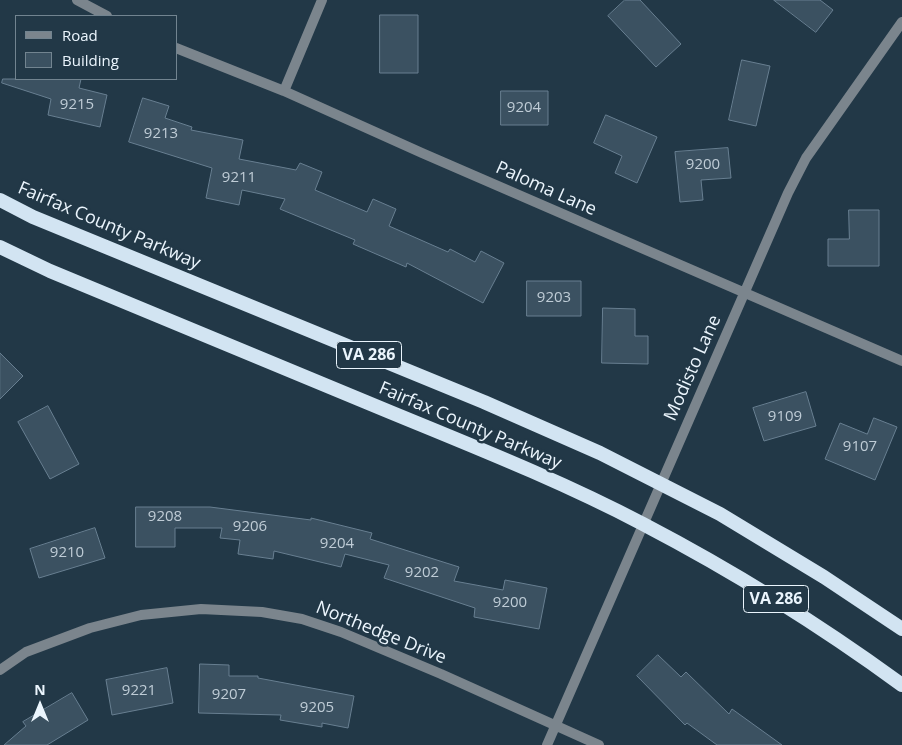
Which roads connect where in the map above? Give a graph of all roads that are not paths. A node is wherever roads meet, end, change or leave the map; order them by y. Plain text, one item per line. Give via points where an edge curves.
1 (77, 0) edge
2 (322, 0) edge
3 (105, 15) edge
4 (902, 22) edge
5 (178, 49) edge
6 (284, 91) junction
7 (0, 200) edge
8 (0, 247) edge
9 (743, 292) junction
10 (902, 361) edge
11 (660, 484) junction
12 (643, 524) junction
13 (902, 630) edge
14 (0, 670) edge
15 (902, 685) edge
16 (556, 725) junction
17 (547, 745) edge
18 (599, 745) edge

1 - 3 street
2 - 6 street
4 - 9 street, Modisto Lane via 806,158
5 - 6 street, Paloma Lane
6 - 9 street, Paloma Lane
7 - 11 highway, Fairfax County Parkway / VA 286 via 50,224 484,402 600,453
8 - 12 highway, Fairfax County Parkway / VA 286 via 50,271 528,470
9 - 10 street, Paloma Lane
9 - 11 street, Modisto Lane
11 - 12 street, Modisto Lane
11 - 13 highway, Fairfax County Parkway / VA 286 via 770,543
12 - 15 highway, Fairfax County Parkway / VA 286 via 808,619
12 - 16 street, Modisto Lane
14 - 16 street, Northedge Drive via 26,652 90,628 141,615 201,609 262,612 341,632
16 - 17 street, Modisto Lane
16 - 18 street, Northedge Drive

